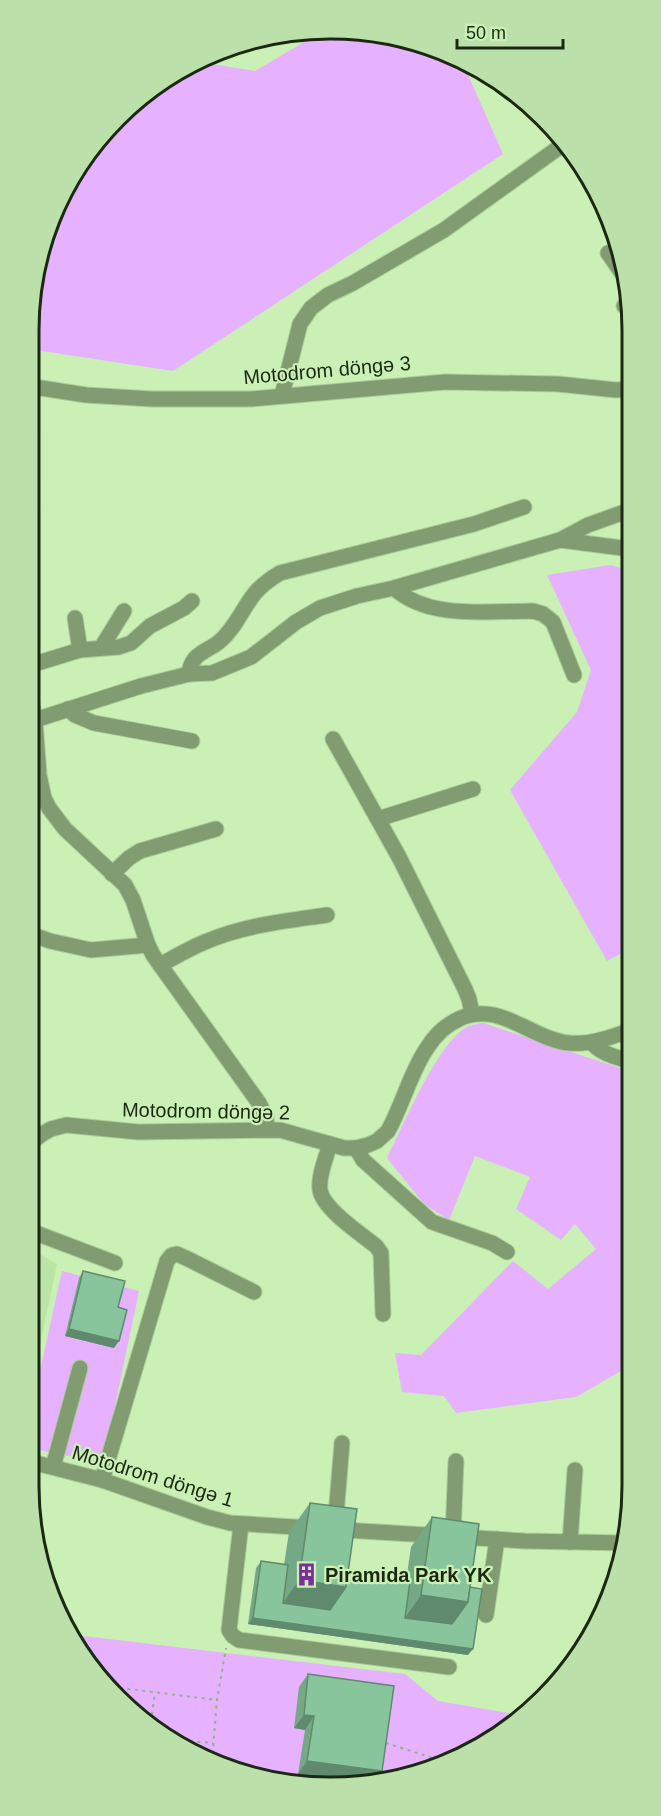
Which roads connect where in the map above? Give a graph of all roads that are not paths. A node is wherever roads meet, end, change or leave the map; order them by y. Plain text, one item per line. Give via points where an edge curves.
1 (558, 148) edge
2 (608, 253) dead end
3 (613, 260) edge
4 (39, 388) edge
5 (622, 390) edge
6 (282, 395) junction
7 (524, 507) dead end
8 (622, 513) edge
9 (560, 540) junction
10 (622, 548) edge
11 (393, 588) junction
12 (192, 602) dead end
13 (124, 611) dead end
14 (75, 618) dead end
15 (101, 648) junction
16 (80, 650) junction
17 (39, 663) edge
18 (189, 674) junction
19 (574, 675) dead end
20 (68, 709) junction
21 (39, 719) edge
22 (333, 739) dead end
23 (192, 741) dead end
24 (39, 775) edge
25 (474, 789) dead end
26 (378, 819) junction
27 (216, 829) dead end
28 (112, 874) junction
29 (327, 915) dead end
30 (39, 937) edge
31 (148, 945) junction
32 (160, 965) junction
33 (472, 1014) junction
34 (622, 1033) edge
35 (591, 1042) junction
36 (622, 1059) edge
37 (267, 1129) junction
38 (39, 1136) edge
39 (330, 1144) junction
40 (356, 1148) junction
41 (39, 1234) edge
42 (507, 1252) dead end
43 (114, 1263) dead end
44 (254, 1292) dead end
45 (383, 1314) dead end
46 (80, 1368) dead end
47 (342, 1443) dead end
48 (456, 1461) dead end
49 (39, 1464) edge
50 (53, 1467) junction
51 (575, 1470) dead end
52 (102, 1480) junction
53 (241, 1524) junction
54 (334, 1529) junction
55 (453, 1536) junction
56 (497, 1539) junction
57 (570, 1542) junction
58 (616, 1543) edge
59 (486, 1615) dead end
60 (449, 1667) dead end

1 - 6 street via 444,230 311,308 300,324
2 - 3 street
4 - 6 street, Motodrom döngə 3 via 152,399 251,399
5 - 6 street, Motodrom döngə 3 via 445,382
7 - 18 street via 474,524 280,573 254,594 220,641 194,658
8 - 9 street
9 - 10 street
9 - 11 street
11 - 18 street via 320,608 251,657 212,673
11 - 19 street via 416,603 450,611 543,614 553,622
12 - 15 street via 150,626 131,643
13 - 15 street
14 - 16 street
15 - 16 street
16 - 17 street
18 - 20 street
20 - 21 street
20 - 23 street via 94,723
22 - 26 street
24 - 28 street via 49,808
25 - 26 street
26 - 33 street via 470,999
27 - 28 street via 140,851
28 - 31 street via 125,885 133,900
29 - 32 street via 248,928 205,942
30 - 31 street via 91,951
31 - 32 street
32 - 37 street via 259,1103
33 - 35 street via 495,1015 569,1043
33 - 40 street via 453,1022 427,1047 388,1131 377,1141
34 - 35 street
35 - 36 street via 605,1054
37 - 38 street, Motodrom döngə 2 via 171,1133 66,1125
37 - 39 street, Motodrom döngə 2 via 294,1132
39 - 40 street, Motodrom döngə 2
39 - 45 street via 320,1191 329,1206 381,1253
40 - 42 street via 363,1160 420,1214
41 - 43 street
44 - 52 street via 177,1254 167,1261
46 - 50 street
47 - 54 street
48 - 55 street
49 - 50 street, Motodrom döngə 1
50 - 52 street, Motodrom döngə 1
51 - 57 street
52 - 53 street, Motodrom döngə 1 via 207,1517
53 - 54 street, Motodrom döngə 1
53 - 60 street via 229,1630 233,1636 239,1640
54 - 55 street, Motodrom döngə 1
55 - 56 street, Motodrom döngə 1
56 - 57 street, Motodrom döngə 1
56 - 59 street
57 - 58 street, Motodrom döngə 1

